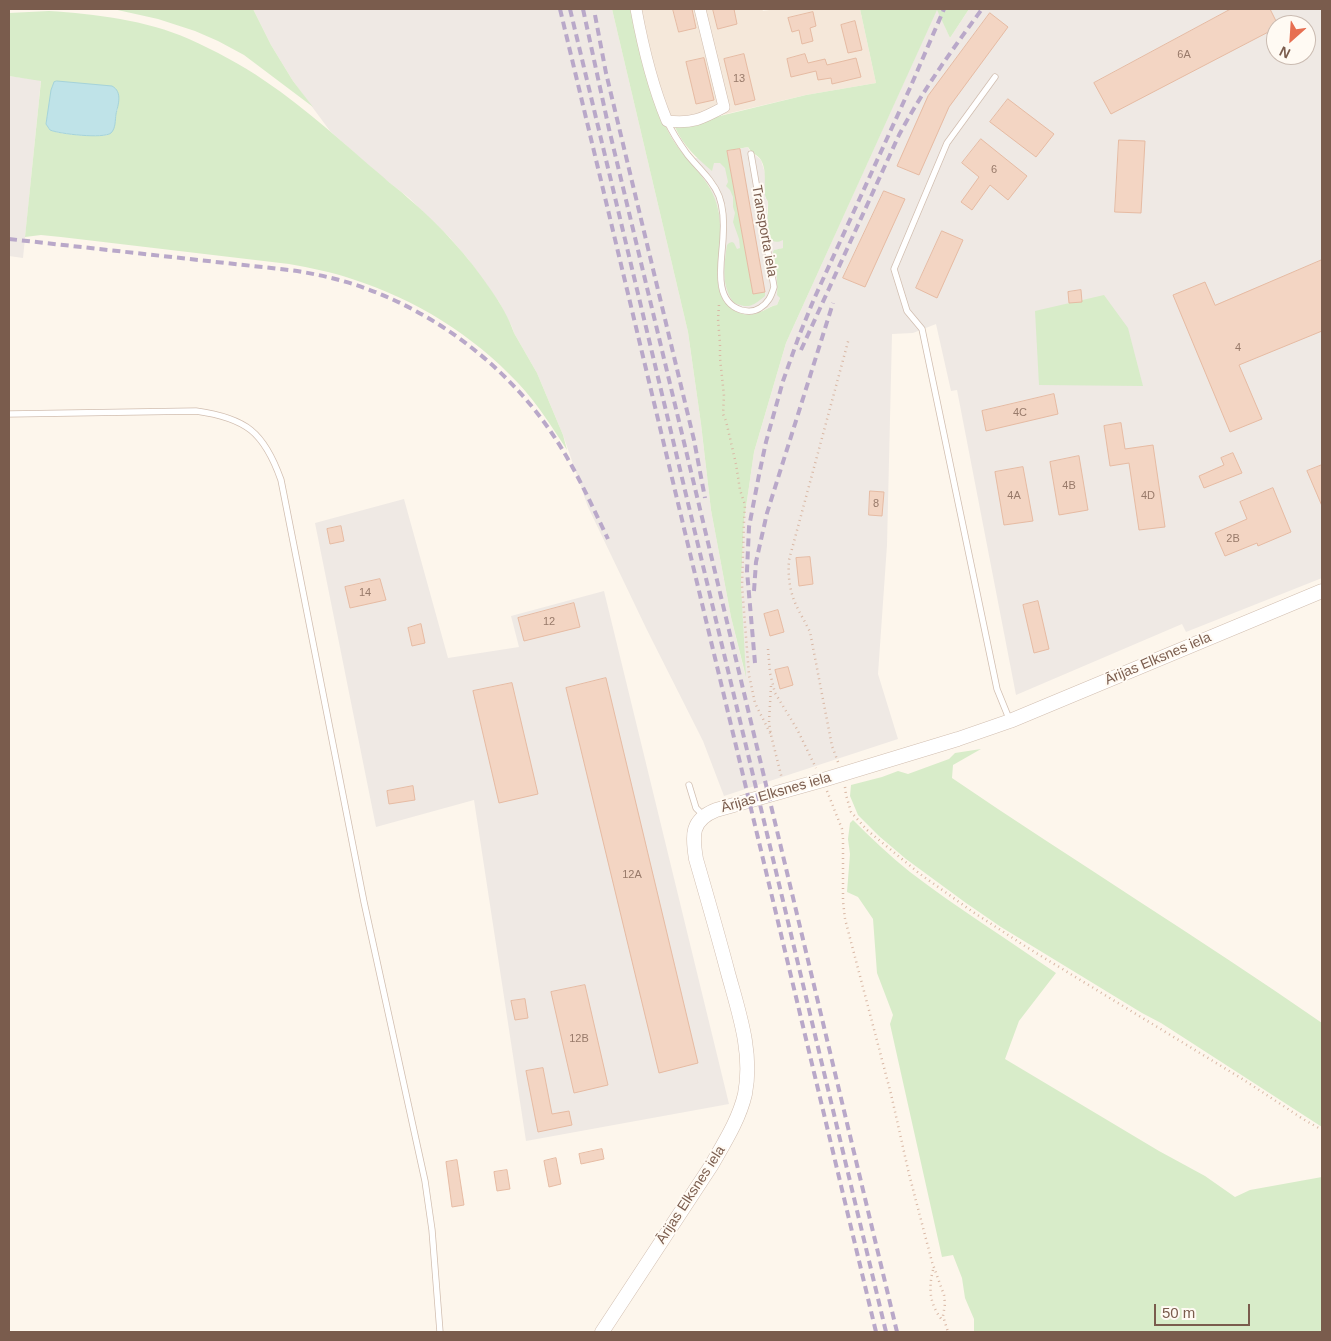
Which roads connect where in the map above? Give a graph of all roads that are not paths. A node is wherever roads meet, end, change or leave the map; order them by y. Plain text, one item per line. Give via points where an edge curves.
1 (636, 9) edge
2 (700, 9) edge
3 (995, 77) dead end
4 (667, 121) junction
5 (751, 154) dead end
6 (9, 414) edge
7 (1322, 591) edge
8 (1010, 721) junction
9 (689, 784) dead end
10 (704, 816) junction
11 (440, 1332) edge
12 (602, 1332) edge

1 - 4 street, Transporta iela
2 - 4 street via 724,106 694,121
3 - 8 lane via 947,144 894,269 907,311 922,329 997,689
4 - 5 lane, Transporta iela via 679,143 703,171 719,197 724,223 721,280 724,293 730,303 748,312 766,305 774,287
6 - 11 lane via 211,413 240,422 253,431 273,460 281,480 364,902 425,1181
7 - 8 street, Ārijas Elksnes iela
8 - 10 street, Ārijas Elksnes iela
9 - 10 lane via 696,808
10 - 12 street, Ārijas Elksnes iela via 694,831 693,845 742,1027 748,1072 745,1094 728,1138

